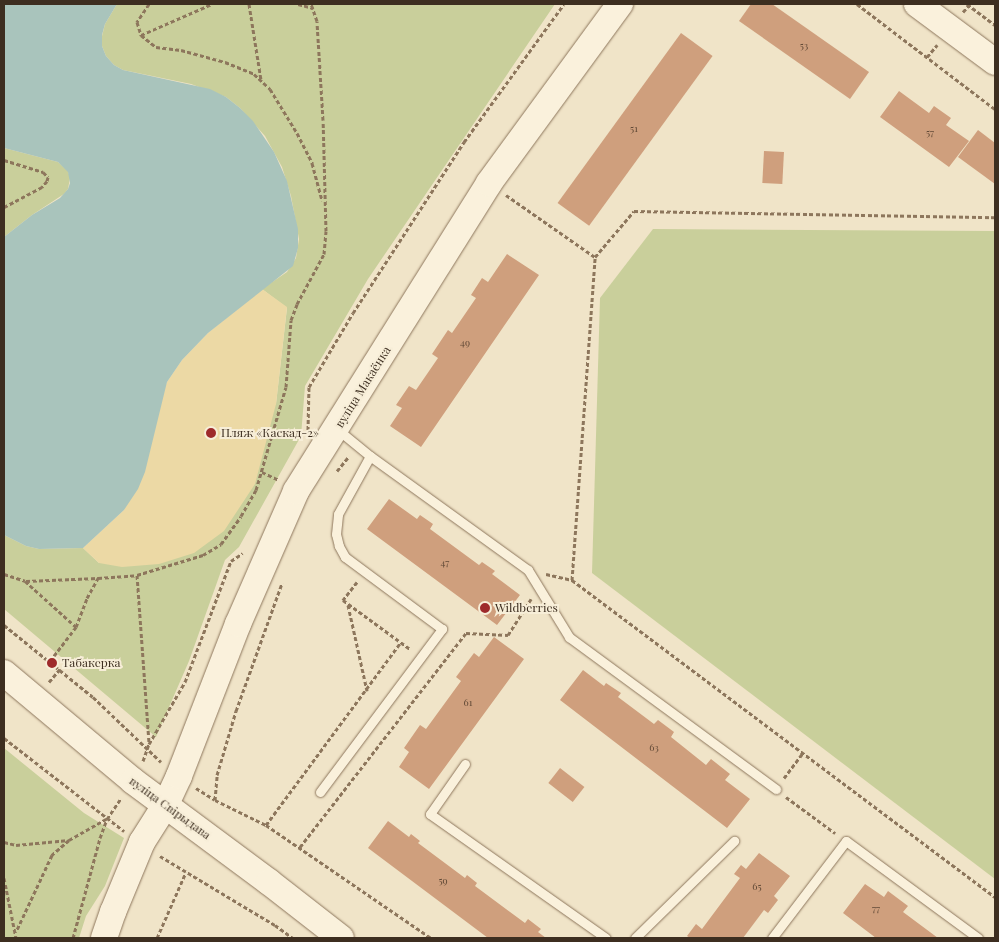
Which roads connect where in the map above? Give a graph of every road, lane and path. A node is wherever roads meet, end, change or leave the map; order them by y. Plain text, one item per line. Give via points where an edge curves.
1 (149, 4) edge
2 (212, 4) edge
3 (249, 4) edge
4 (298, 4) edge
5 (620, 4) edge
6 (857, 4) edge
7 (917, 4) edge
8 (967, 4) edge
9 (312, 6) edge
10 (995, 25) edge
11 (141, 35) junction
12 (995, 62) edge
13 (261, 80) junction
14 (995, 109) edge
15 (4, 160) edge
16 (489, 183) junction
17 (4, 207) edge
18 (324, 207) junction
19 (995, 217) edge
20 (595, 257) junction
21 (337, 428) junction
22 (358, 446) junction
23 (370, 456) junction
24 (262, 472) junction
25 (335, 473) dead end
26 (282, 482) dead end
27 (528, 570) junction
28 (364, 571) junction
29 (4, 574) edge
30 (286, 574) dead end
31 (137, 575) junction
32 (98, 578) junction
33 (572, 580) junction
34 (25, 581) junction
35 (539, 585) junction
36 (348, 604) junction
37 (4, 625) edge
38 (76, 627) junction
39 (402, 642) junction
40 (421, 657) junction
41 (50, 661) junction
42 (4, 673) edge
43 (367, 691) junction
44 (4, 738) edge
45 (149, 744) dead end
46 (803, 753) junction
47 (465, 764) dead end
48 (179, 776) junction
49 (776, 789) junction
50 (320, 792) dead end
51 (215, 800) junction
52 (166, 804) junction
53 (106, 819) junction
54 (266, 825) junction
55 (128, 833) dead end
56 (69, 840) junction
57 (734, 841) dead end
58 (846, 841) junction
59 (4, 842) edge
60 (300, 847) junction
61 (160, 856) dead end
62 (186, 872) junction
63 (4, 878) edge
64 (995, 897) edge
65 (16, 932) junction
66 (16, 938) edge
67 (73, 938) edge
68 (104, 938) edge
69 (157, 938) edge
70 (293, 938) edge
71 (341, 938) edge
72 (432, 938) edge
73 (606, 938) edge
74 (635, 938) edge
75 (772, 938) edge
76 (978, 938) edge

1 - 11 path via 137,22
2 - 11 path
3 - 13 path
4 - 9 path
5 - 16 street, вуліца Макаёнка
6 - 14 path
7 - 12 street
8 - 10 path
9 - 18 path via 316,21 323,120
11 - 13 path via 156,47 225,62
13 - 18 path via 270,88 297,132 312,163
15 - 17 path via 44,172 48,177 48,182 42,187
16 - 20 path
16 - 21 street, вуліца Макаёнка
18 - 24 path via 324,254 291,320 286,387
19 - 20 path via 634,211
20 - 33 path
21 - 22 lane
21 - 48 street, вуліца Макаёнка via 296,491 238,624
22 - 23 lane
22 - 25 path
23 - 27 lane
23 - 28 lane via 338,514 336,534 345,557
24 - 26 path
24 - 31 path via 256,490 221,544 203,555
27 - 33 path
27 - 35 lane
28 - 36 path via 343,600
28 - 40 lane via 442,629
29 - 34 path
30 - 51 path via 236,711 217,775
31 - 32 path
31 - 45 path
32 - 34 path
32 - 38 path
33 - 46 path
34 - 38 path
35 - 49 lane via 569,637
35 - 60 path via 508,635 466,633
36 - 39 path
36 - 43 path
37 - 41 path
38 - 41 path
39 - 40 path
39 - 43 path
40 - 50 lane
41 - 48 path via 93,697 148,752
42 - 52 street, вуліца Свірыдава via 133,781
43 - 54 path
44 - 53 path
46 - 49 path
46 - 64 path
47 - 73 lane via 430,814
48 - 51 path
48 - 52 street, вуліца Макаёнка
49 - 58 path
51 - 54 path
52 - 68 street, вуліца Макаёнка via 142,842
52 - 71 street, вуліца Свірыдава
53 - 55 path
53 - 56 path
53 - 67 path
54 - 60 path
56 - 59 path via 16,845
56 - 65 path via 52,855
57 - 74 lane
58 - 75 lane
58 - 76 lane
60 - 72 path
61 - 62 path
62 - 69 path
62 - 70 path
63 - 65 path
65 - 66 path

